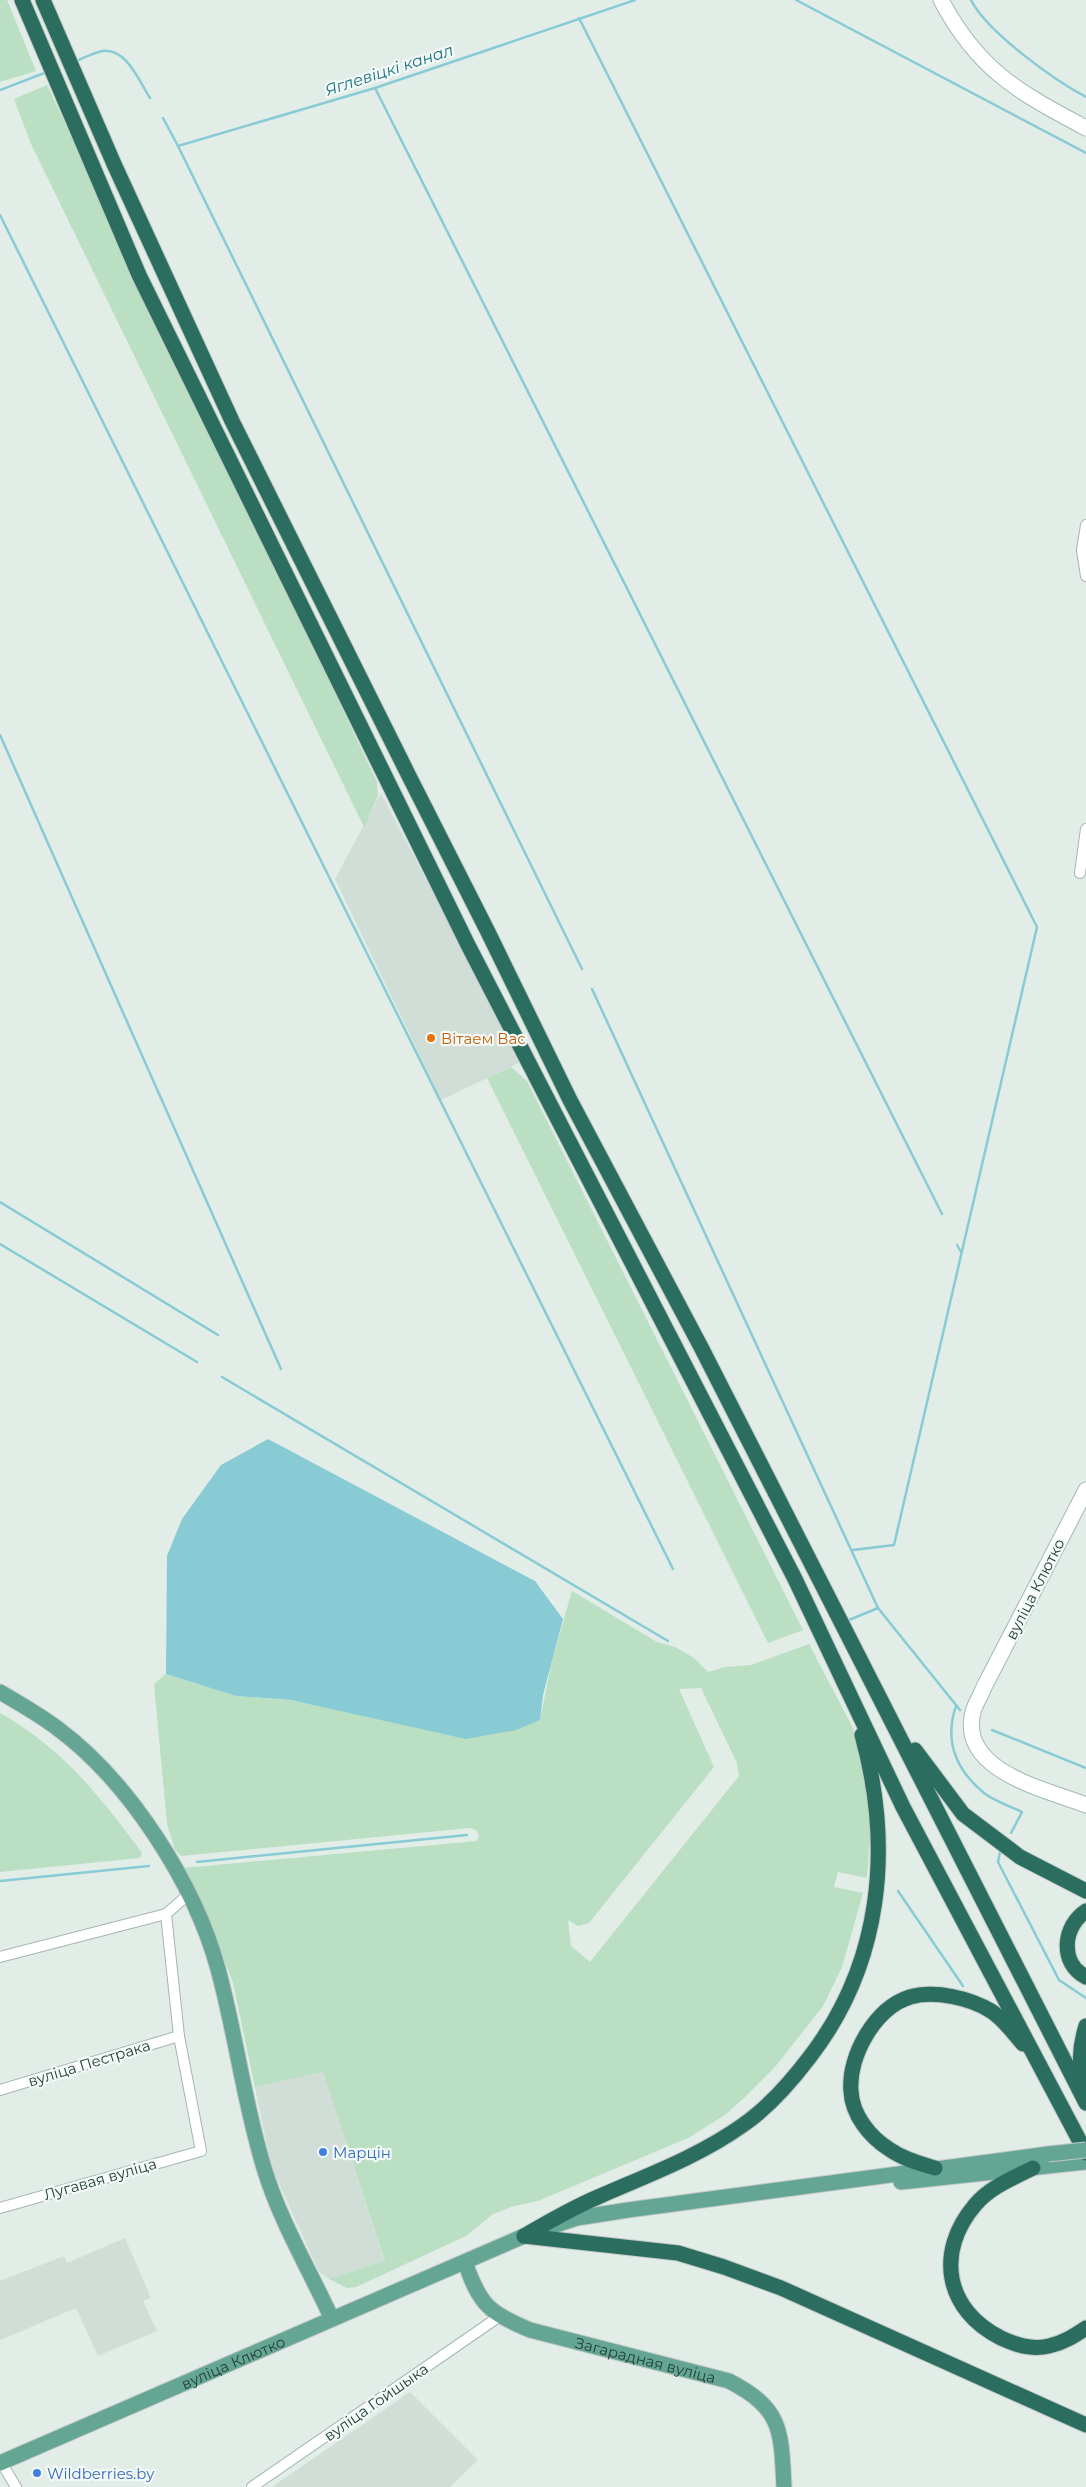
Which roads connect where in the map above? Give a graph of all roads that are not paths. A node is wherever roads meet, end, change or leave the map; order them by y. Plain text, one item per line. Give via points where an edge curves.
1 (22, 0) edge
2 (43, 0) edge
3 (941, 0) edge
4 (1086, 128) edge
5 (1086, 525) edge
6 (1086, 576) edge
7 (1086, 829) edge
8 (1080, 873) dead end
9 (1086, 1490) edge
10 (849, 1691) junction
11 (0, 1692) edge
12 (886, 1708) junction
13 (1086, 1804) edge
14 (1086, 1890) edge
15 (189, 1894) junction
16 (1086, 1910) edge
17 (166, 1914) junction
18 (0, 1957) edge
19 (1086, 1977) edge
20 (1086, 2026) edge
21 (179, 2036) junction
22 (1040, 2062) junction
23 (0, 2090) edge
24 (1086, 2101) edge
25 (1086, 2151) edge
26 (1049, 2160) junction
27 (1086, 2162) edge
28 (935, 2168) junction
29 (1033, 2168) junction
30 (827, 2185) junction
31 (0, 2208) edge
32 (524, 2236) junction
33 (465, 2262) junction
34 (500, 2316) junction
35 (332, 2319) junction
36 (1086, 2328) edge
37 (1086, 2424) edge
38 (0, 2463) edge
39 (16, 2487) edge
40 (252, 2487) edge
41 (784, 2487) edge

1 - 10 highway via 139,275 518,1045 771,1533
2 - 12 highway via 232,421 570,1100
3 - 4 street via 975,54 995,74 1027,97
5 - 6 street via 1082,550
7 - 8 street
9 - 13 street, вуліца Клютко via 984,1687 973,1711 972,1726 972,1740 989,1763 1010,1775
10 - 22 highway via 903,1807
10 - 32 highway via 867,1755 877,1812 878,1880 869,1937 853,1985 830,2032 772,2102 743,2125 687,2159 596,2198
11 - 15 main road via 58,1728 87,1753 144,1819
12 - 14 highway via 963,1814 1020,1857
12 - 24 highway
15 - 17 street
15 - 35 main road via 218,1968 263,2165 275,2201
16 - 19 highway via 1071,1925 1066,1948 1075,1968
17 - 18 street
17 - 21 street
20 - 24 highway via 1079,2058
21 - 23 street, вуліца Пестрака
21 - 31 street, Лугавая вуліца via 201,2151
22 - 25 highway
22 - 28 highway via 1000,2018 976,2004 951,1997 925,1995 910,1997 886,2011 869,2032 855,2063 851,2092 854,2105 870,2133 888,2148 904,2158
25 - 26 main road, bridge
26 - 27 main road
26 - 28 main road
26 - 29 main road
28 - 30 main road
29 - 30 main road via 926,2180
29 - 36 highway via 985,2195 963,2221 952,2258 955,2296 981,2325 1013,2344 1028,2348 1065,2342
30 - 32 main road, вуліца Клютко via 577,2218
32 - 33 main road, вуліца Клютко
32 - 37 highway via 678,2253 724,2267 781,2288
33 - 34 main road, Загарадная вуліца via 474,2290
33 - 35 main road, вуліца Клютко
34 - 40 street, вуліца Гойшыка
34 - 41 main road, Загарадная вуліца via 530,2330 728,2381 750,2392 777,2422
35 - 38 main road, вуліца Клютко
38 - 39 street

